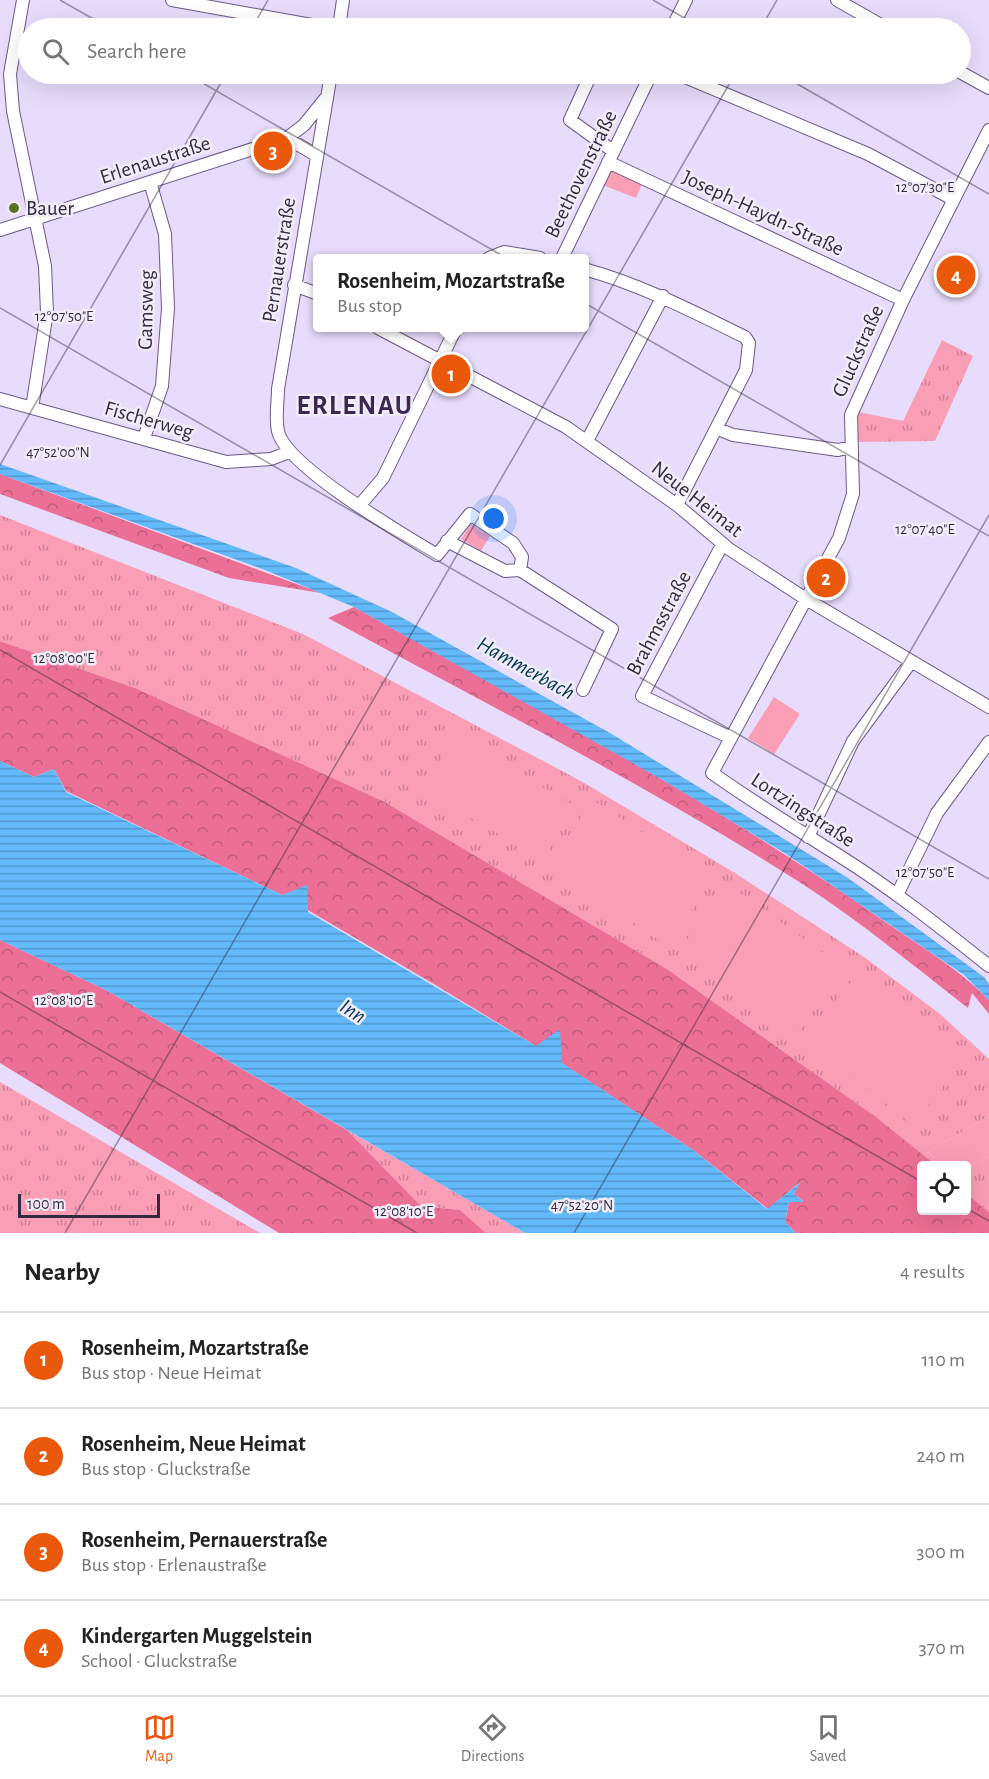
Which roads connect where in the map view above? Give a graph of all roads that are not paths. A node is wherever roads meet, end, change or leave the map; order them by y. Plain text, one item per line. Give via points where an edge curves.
1 (23, 0) edge
2 (172, 0) edge
3 (343, 0) edge
4 (686, 0) edge
5 (837, 0) edge
6 (20, 18) edge
7 (272, 18) edge
8 (340, 18) edge
9 (677, 18) edge
10 (868, 18) edge
11 (18, 28) edge
12 (971, 78) edge
13 (329, 84) edge
14 (586, 84) edge
15 (646, 84) edge
16 (702, 84) edge
17 (989, 88) edge
18 (327, 97) junction
19 (989, 130) edge
20 (287, 138) junction
21 (316, 155) junction
22 (610, 156) junction
23 (150, 182) junction
24 (952, 199) junction
25 (36, 218) junction
26 (0, 230) edge
27 (499, 254) edge
28 (516, 254) edge
29 (564, 254) edge
30 (589, 270) edge
31 (294, 285) junction
32 (313, 292) edge
33 (663, 296) junction
34 (903, 300) junction
35 (387, 332) edge
36 (454, 332) edge
37 (441, 361) junction
38 (0, 399) edge
39 (32, 408) junction
40 (718, 429) junction
41 (144, 438) junction
42 (588, 441) junction
43 (851, 447) junction
44 (289, 452) junction
45 (676, 505) junction
46 (359, 506) junction
47 (447, 542) junction
48 (722, 545) junction
49 (520, 570) junction
50 (806, 599) junction
51 (911, 662) junction
52 (583, 690) dead end
53 (989, 707) edge
54 (731, 738) junction
55 (989, 742) edge
56 (712, 772) joint
57 (808, 837) junction
58 (897, 895) junction
59 (989, 966) edge

1 - 6 street
2 - 7 street
3 - 8 street
4 - 9 street
5 - 10 street
11 - 25 street via 10,74 13,111
12 - 17 street
13 - 18 street, Pernauerstraße
14 - 22 street, Joseph-Haydn-Straße via 570,120
15 - 22 street, Beethovenstraße
16 - 24 street via 868,154
18 - 20 street, Erlenaustraße via 304,125
18 - 21 street, Pernauerstraße
19 - 24 street, Gluckstraße
20 - 21 street
20 - 23 street, Erlenaustraße
21 - 31 street, Pernauerstraße
22 - 29 street, Beethovenstraße
22 - 34 street, Joseph-Haydn-Straße
23 - 25 street, Erlenaustraße
23 - 41 street, Gamsweg via 165,234 168,308 162,386
24 - 34 street, Gluckstraße
25 - 26 street, Erlenaustraße
25 - 39 street via 45,266 47,312
27 - 28 street
30 - 33 street
31 - 32 street
31 - 44 street, Pernauerstraße via 278,389 278,432
33 - 40 street via 749,343 746,370
33 - 42 street
34 - 43 street, Gluckstraße via 851,415
35 - 37 street, Neue Heimat
36 - 37 street
37 - 42 street, Neue Heimat
37 - 46 street via 383,478
38 - 39 street, Fischerweg
39 - 41 street, Fischerweg
40 - 43 street via 733,435 838,450
40 - 45 street
41 - 44 street, Fischerweg via 226,462 270,459
42 - 45 street, Neue Heimat
43 - 50 street, Gluckstraße via 853,494 839,538
44 - 46 street
45 - 48 street, Neue Heimat
46 - 47 street via 437,555
47 - 49 street via 505,571
47 - 49 street via 470,514 513,543 522,557
48 - 50 street, Neue Heimat
48 - 54 street, Brahmsstraße via 642,696
49 - 52 street via 612,629
50 - 51 street, Neue Heimat
50 - 54 street, Gluckstraße
51 - 53 street, Neue Heimat
51 - 57 street via 853,741
54 - 56 street, Gluckstraße
55 - 58 street via 938,813
56 - 57 street, Lortzingstraße
57 - 58 street, Lortzingstraße
58 - 59 street, Lortzingstraße

